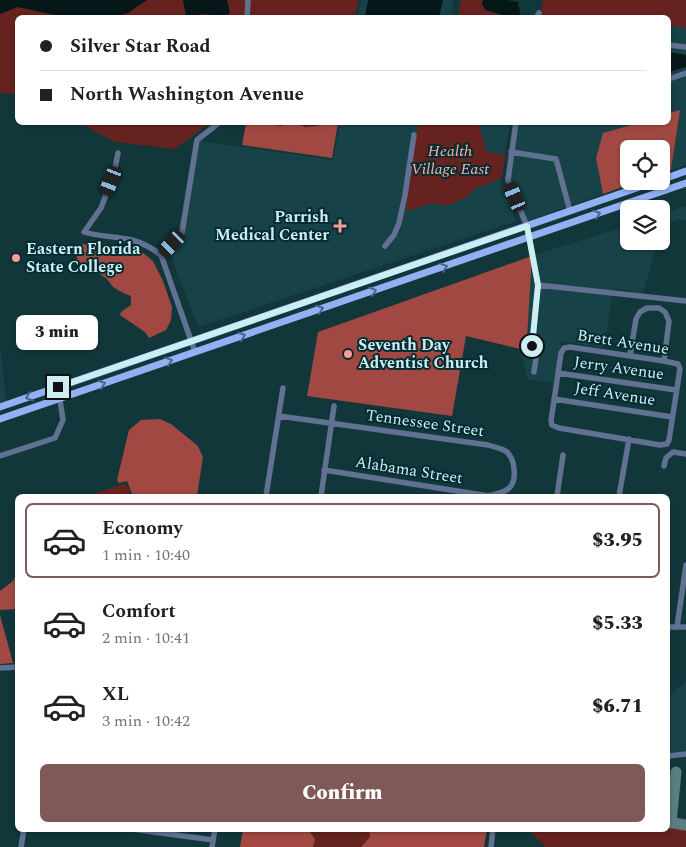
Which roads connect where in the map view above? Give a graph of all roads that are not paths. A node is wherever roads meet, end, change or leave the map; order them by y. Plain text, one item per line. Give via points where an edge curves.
1 (248, 0) edge
2 (247, 15) edge
3 (671, 45) edge
4 (686, 47) edge
5 (686, 73) edge
6 (671, 78) edge
7 (216, 125) edge
8 (516, 125) edge
9 (414, 135) dead end
10 (511, 152) junction
11 (118, 153) dead end
12 (686, 171) edge
13 (670, 177) edge
14 (686, 183) edge
15 (631, 190) edge
16 (570, 211) junction
17 (527, 226) junction
18 (529, 237) junction
19 (384, 246) dead end
20 (161, 255) junction
21 (394, 272) junction
22 (398, 283) junction
23 (538, 285) junction
24 (686, 301) edge
25 (192, 341) junction
26 (195, 352) junction
27 (630, 356) junction
28 (664, 361) junction
29 (534, 372) dead end
30 (558, 373) junction
31 (58, 387) junction
32 (283, 388) dead end
33 (676, 390) junction
34 (60, 398) junction
35 (554, 399) junction
36 (334, 406) dead end
37 (0, 407) edge
38 (279, 416) junction
39 (672, 417) junction
40 (0, 419) edge
41 (331, 424) junction
42 (629, 440) junction
43 (686, 454) edge
44 (563, 455) dead end
45 (0, 456) edge
46 (664, 466) dead end
47 (324, 470) junction
48 (443, 489) junction
49 (266, 494) edge
50 (321, 494) edge
51 (442, 494) edge
52 (477, 494) edge
53 (497, 494) edge
54 (557, 494) edge
55 (619, 494) edge
56 (686, 565) edge
57 (670, 627) edge
58 (677, 627) junction
59 (686, 627) edge
60 (15, 667) edge
61 (0, 668) edge
62 (686, 754) edge
63 (670, 756) edge
64 (24, 832) edge
65 (148, 832) edge
66 (493, 832) edge
67 (212, 844) edge
68 (21, 847) edge
69 (491, 847) edge

1 - 2 street
3 - 4 street
5 - 6 street
7 - 20 street via 197,140 182,233
8 - 10 street
9 - 19 street via 399,223
10 - 16 street via 556,159
10 - 17 street via 508,180
11 - 20 street via 101,208 84,232 133,240 150,246
12 - 13 main road
18 -> 14 main road
15 - 16 main road
16 - 17 main road
17 - 18 street
17 - 21 main road
22 -> 18 main road
18 - 23 street
20 - 25 street
21 - 22 main road
21 - 25 main road
26 -> 22 main road
23 - 24 street
23 - 29 street via 532,346 536,358
25 - 26 street
25 - 31 main road
34 -> 26 main road
27 - 28 street, Brett Avenue
27 - 28 street via 640,312 659,308 669,321
27 - 30 street, Brett Avenue via 564,348
28 - 33 street, Brett Avenue via 678,364 680,368
30 - 33 street, Jerry Avenue
30 - 35 street
31 - 34 street
31 -> 37 main road
32 - 38 street
33 - 39 street
34 - 40 main road
34 - 45 street via 63,420 55,438
35 - 39 street, Jeff Avenue
35 - 42 street via 552,425
36 - 41 street
38 - 41 street, Tennessee Street
38 - 49 street
39 - 42 street via 667,444
41 - 47 street
41 - 53 street, Tennessee Street via 500,448 508,453 515,475 510,488
42 - 55 street
43 - 46 street via 673,452 666,458
44 - 54 street
47 - 48 street, Alabama Street
47 - 50 street
48 - 51 street
48 - 52 street, Alabama Street
56 - 58 street
57 - 58 street
58 - 59 street
60 - 61 street
62 - 63 street
64 - 68 street
65 - 67 street
66 - 69 street

